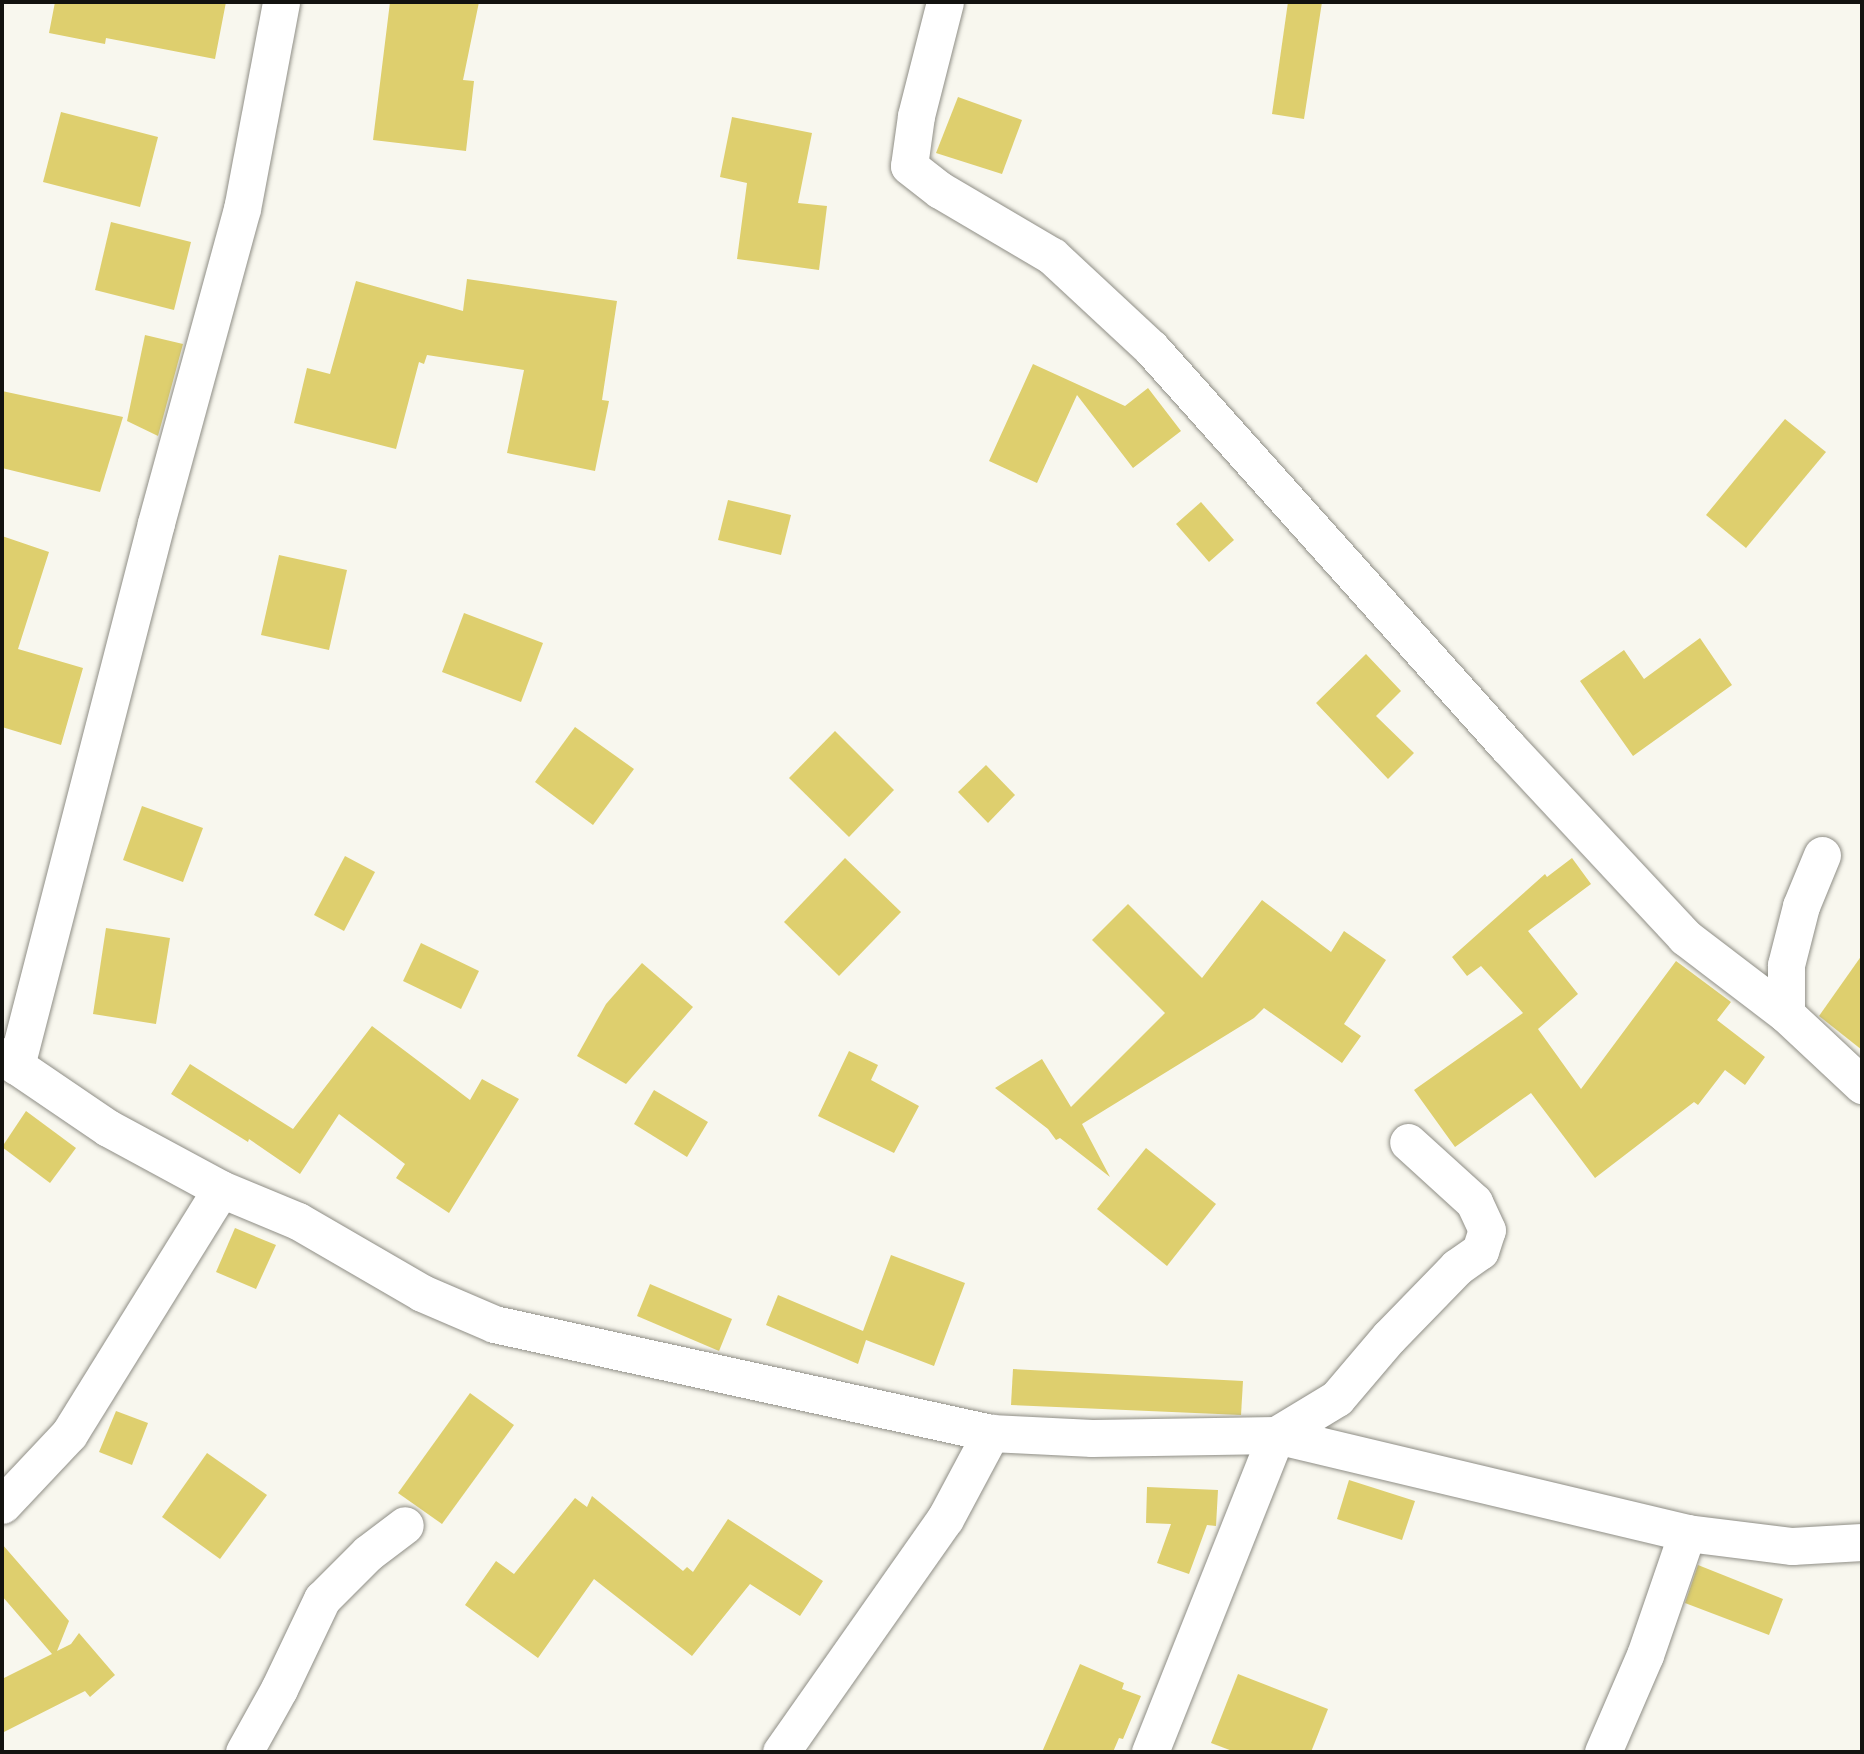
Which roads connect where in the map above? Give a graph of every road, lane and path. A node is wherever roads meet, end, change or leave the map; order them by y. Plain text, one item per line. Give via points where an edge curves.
1 (281, 2) edge
2 (945, 2) edge
3 (1822, 855) dead end
4 (1786, 1014) junction
5 (9, 1061) edge
6 (1862, 1085) edge
7 (1408, 1142) dead end
8 (221, 1189) junction
9 (991, 1433) junction
10 (1276, 1435) junction
11 (2, 1505) edge
12 (405, 1525) dead end
13 (1687, 1532) junction
14 (1862, 1542) edge
15 (244, 1752) edge
16 (781, 1752) edge
17 (1150, 1752) edge
18 (1603, 1752) edge

1 - 5 street via 242,209
2 - 4 street via 916,116 909,166 940,190 1052,256 1151,348 1508,747 1685,937
3 - 4 street via 1801,906 1786,965
4 - 6 street
5 - 8 street via 108,1128
7 - 10 street via 1474,1202 1487,1230 1480,1251 1457,1267 1337,1398
8 - 9 street via 298,1221 422,1293 494,1324
8 - 11 street via 69,1434
9 - 10 street via 1092,1438
9 - 16 street via 945,1519
10 - 13 street
10 - 17 street
12 - 15 street via 368,1553 322,1599
13 - 14 street via 1792,1546
13 - 18 street via 1645,1655

